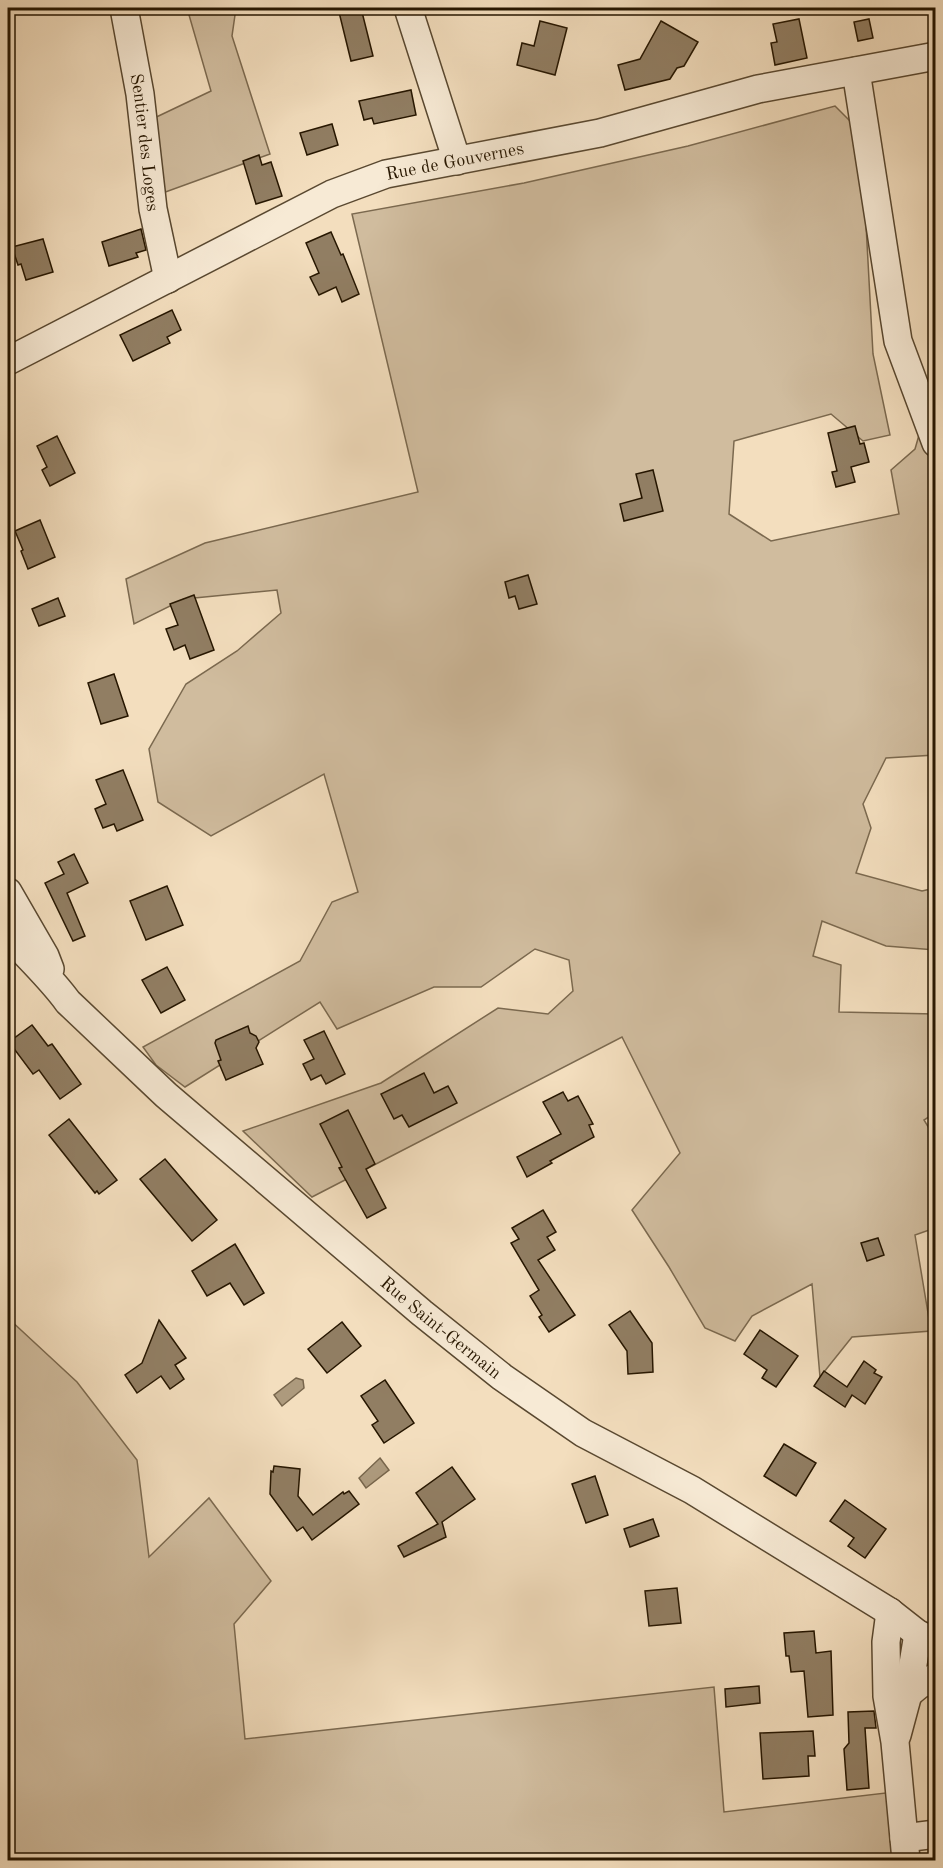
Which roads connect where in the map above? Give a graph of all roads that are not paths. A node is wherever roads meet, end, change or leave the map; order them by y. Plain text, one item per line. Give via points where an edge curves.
1 (124, 8) edge
2 (408, 8) edge
3 (936, 56) edge
4 (856, 71) junction
5 (457, 161) junction
6 (168, 279) junction
7 (8, 361) edge
8 (936, 443) edge
9 (8, 892) edge
10 (8, 934) edge
11 (57, 987) junction
12 (890, 1612) junction
13 (927, 1638) edge
14 (936, 1677) edge
15 (908, 1694) junction
16 (895, 1742) junction
17 (936, 1834) edge
18 (905, 1849) edge

1 - 6 street, Sentier des Loges via 140,94 153,209
2 - 5 street
3 - 4 street, Rue de Gouvernes
4 - 5 street, Rue de Gouvernes via 759,88 600,133
4 - 8 street via 898,341
5 - 6 street, Rue de Gouvernes via 386,174 332,195
6 - 7 street, Rue de Gouvernes
9 - 11 street via 45,956
10 - 11 street, Rue Saint-Germain
11 - 12 street, Rue Saint-Germain via 166,1095 422,1314 502,1377 583,1433 692,1490
12 - 13 street, Rue Saint-Germain
12 - 16 street via 887,1696
13 - 15 street
14 - 15 street
15 - 16 street
16 - 18 street
17 - 18 street

